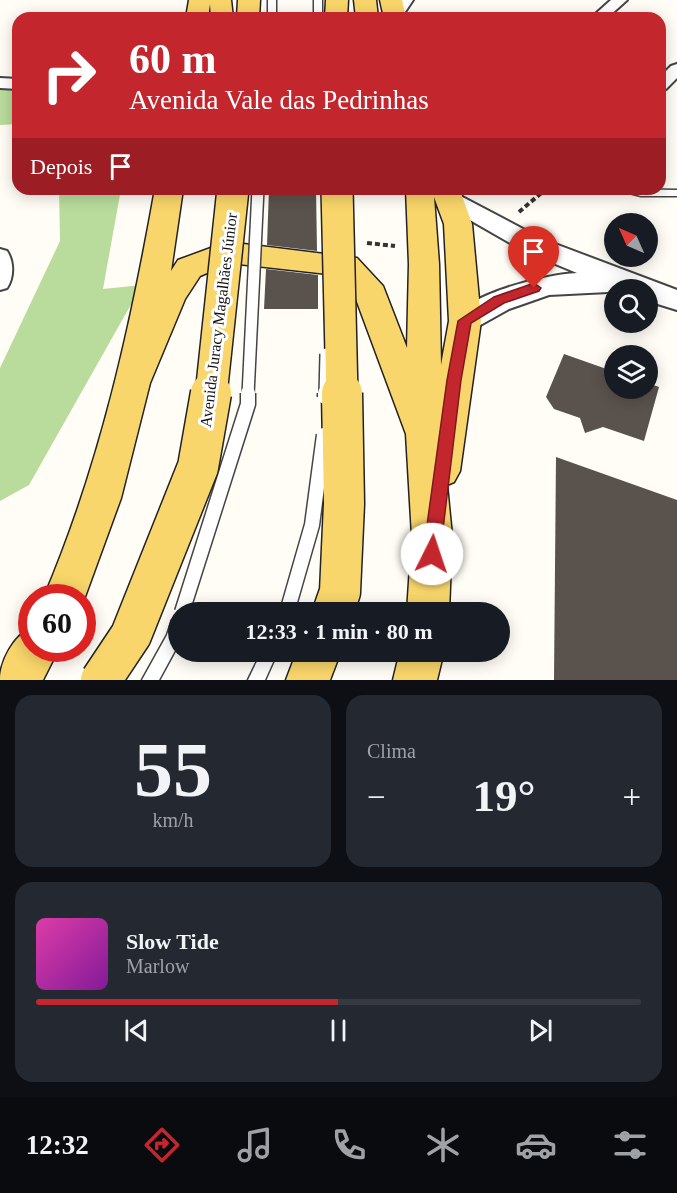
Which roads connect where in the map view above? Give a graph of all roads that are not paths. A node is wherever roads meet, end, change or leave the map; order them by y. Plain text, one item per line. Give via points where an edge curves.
1 (620, 0) edge
2 (605, 12) edge
3 (677, 69) edge
4 (666, 80) edge
5 (168, 195) edge
6 (232, 195) edge
7 (258, 195) edge
8 (324, 195) edge
9 (337, 195) edge
10 (437, 195) edge
11 (439, 195) edge
12 (443, 195) edge
13 (0, 256) edge
14 (617, 279) edge
15 (0, 283) edge
16 (604, 285) edge
17 (658, 294) edge
18 (677, 300) edge
19 (465, 321) junction
20 (131, 388) junction
21 (424, 434) junction
22 (432, 536) junction
23 (71, 584) edge
24 (186, 602) edge
25 (290, 602) edge
26 (336, 602) edge
27 (429, 602) edge
28 (168, 648) edge
29 (29, 662) edge
30 (265, 662) edge
31 (315, 662) edge
32 (419, 662) edge
33 (18, 680) edge
34 (100, 680) edge
35 (150, 680) edge
36 (256, 680) edge
37 (308, 680) edge
38 (415, 680) edge

1 - 2 street
3 - 4 street
5 - 20 main road
6 - 34 main road, Avenida Juracy Magalhães Júnior, bridge via 213,381 198,467 131,635
7 - 24 lane, bridge via 248,404
8 - 25 lane, bridge via 327,338 321,481
9 - 26 main road, bridge via 344,504
10 - 21 main road via 424,264
11 - 19 main road via 461,247
12 - 14 street via 533,245
13 - 15 street
16 - 19 street via 570,281 521,291
17 - 18 street
19 - 22 main road
20 - 21 main road via 170,296 189,268 227,252 346,265 368,286
20 - 23 main road via 106,490
21 - 22 main road
22 - 27 main road
28 - 35 lane
29 - 33 main road
30 - 36 lane
31 - 37 main road
32 - 38 main road

